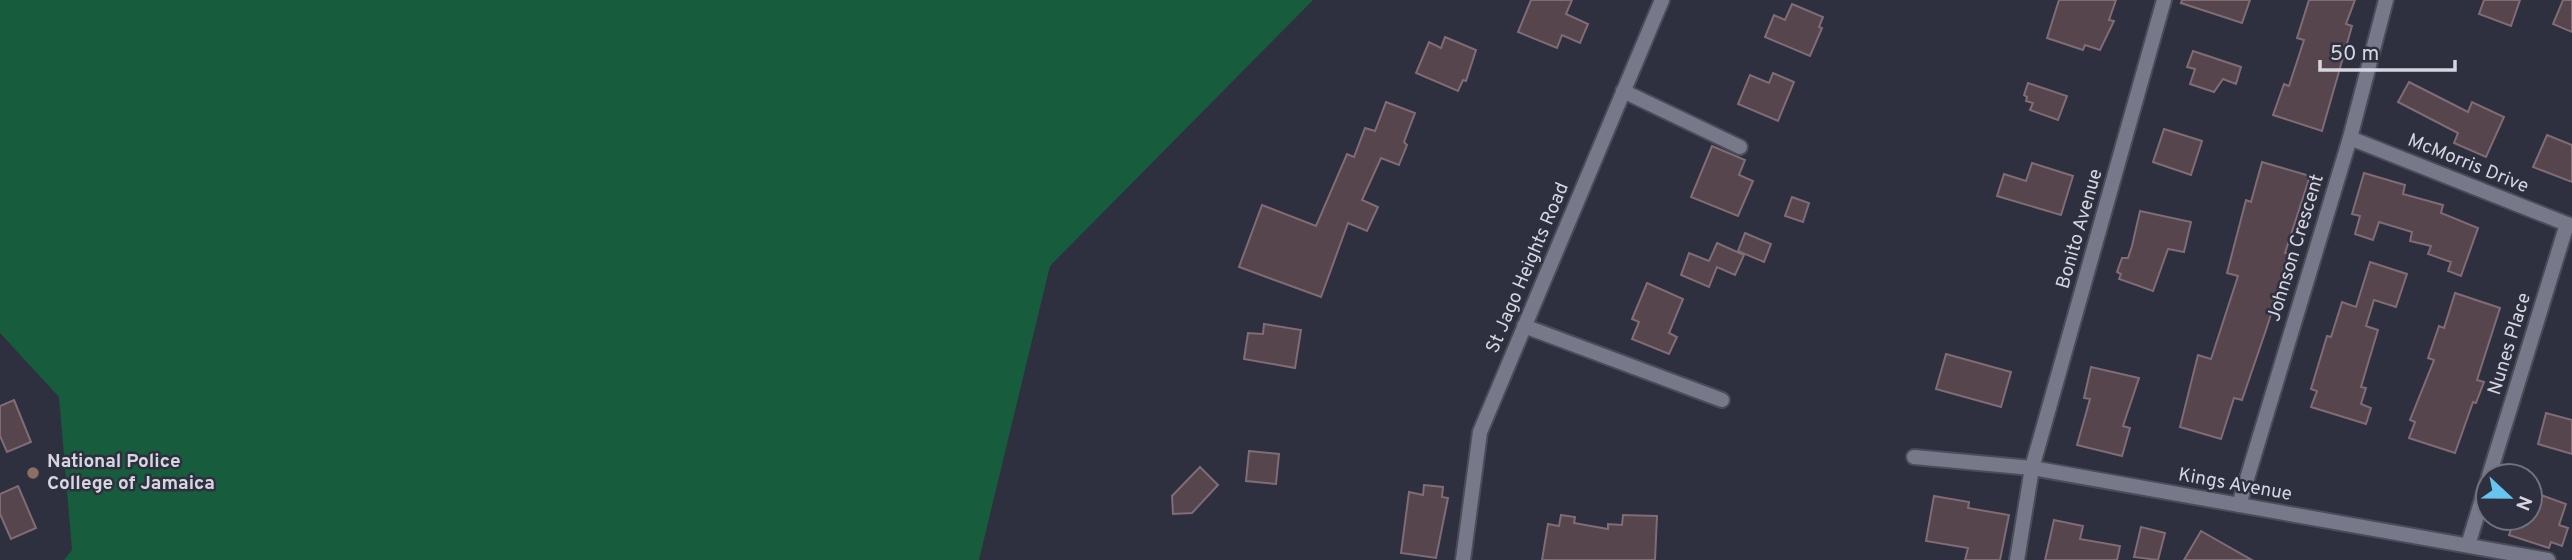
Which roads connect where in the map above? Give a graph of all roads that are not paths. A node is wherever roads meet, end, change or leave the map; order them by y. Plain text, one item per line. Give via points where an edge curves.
1 (1661, 0) edge
2 (2164, 0) edge
3 (2386, 0) edge
4 (1623, 90) junction
5 (2350, 138) junction
6 (1740, 147) dead end
7 (2570, 225) edge
8 (1524, 326) junction
9 (1722, 400) dead end
10 (1914, 457) dead end
11 (2494, 462) edge
12 (2032, 468) junction
13 (2239, 505) junction
14 (2474, 526) edge
15 (2468, 545) junction
16 (1463, 560) edge
17 (2017, 560) edge
18 (2548, 560) edge

1 - 4 street, St Jago Heights Road
2 - 12 street, Bonito Avenue
3 - 5 street, Johnson Crescent
4 - 6 street
4 - 8 street, St Jago Heights Road
5 - 7 street, McMorris Drive
5 - 13 street, Johnson Crescent
7 - 11 street, Nunes Place
8 - 9 street
8 - 16 street, St Jago Heights Road via 1480,432
10 - 12 street, Kings Avenue
12 - 13 street, Kings Avenue
12 - 17 street, Bonito Avenue
13 - 15 street, Kings Avenue
14 - 15 street, Nunes Place
15 - 18 street, Kings Avenue

